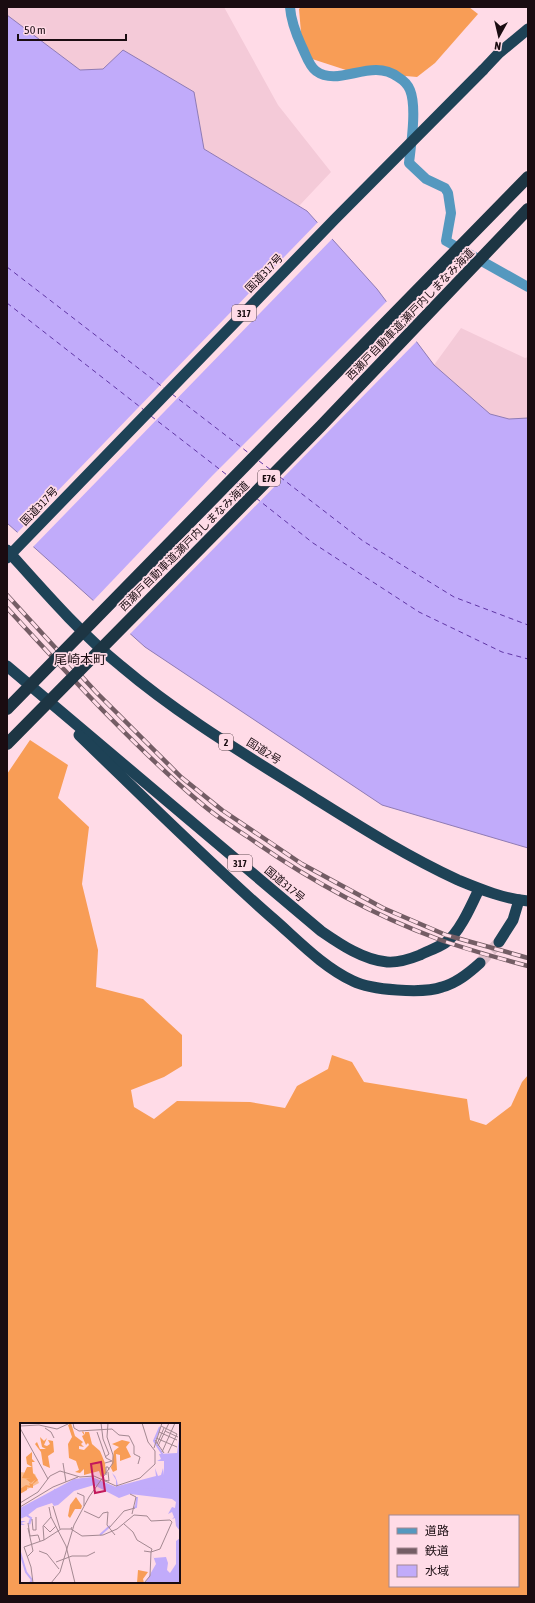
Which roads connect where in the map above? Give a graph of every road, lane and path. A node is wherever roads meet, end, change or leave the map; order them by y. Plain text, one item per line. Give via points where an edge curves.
1 (290, 7) edge
2 (528, 29) edge
3 (528, 177) edge
4 (528, 209) edge
5 (528, 287) edge
6 (7, 550) edge
7 (7, 558) edge
8 (7, 666) edge
9 (7, 709) edge
10 (7, 744) edge
11 (479, 889) junction
12 (523, 901) edge
13 (499, 942) tunnel mouth
14 (480, 963) tunnel mouth

1 - 5 street via 297,35 317,71 331,76 379,69 393,73 407,84 412,99 409,163 426,179 445,188 448,193 451,213 446,241
2 - 7 highway, 国道317号 / 317, bridge via 499,54 335,219
3 - 9 highway, 西瀬戸自動車道;瀬戸内しまなみ海道 / E76, bridge
4 - 10 highway, 西瀬戸自動車道;瀬戸内しまなみ海道 / E76, bridge via 322,426
6 - 11 highway, 国道2号 / 2 via 63,612 120,666 181,712 379,838 439,871
8 - 11 highway, 国道317号 / 317 via 320,931 345,947 387,962 407,960 431,950 446,942 463,922
8 - 14 highway, 国道317号 / 317 via 218,870 327,966 354,982 419,991 442,988 463,978
11 - 12 highway, 国道2号 / 2
12 - 13 highway

